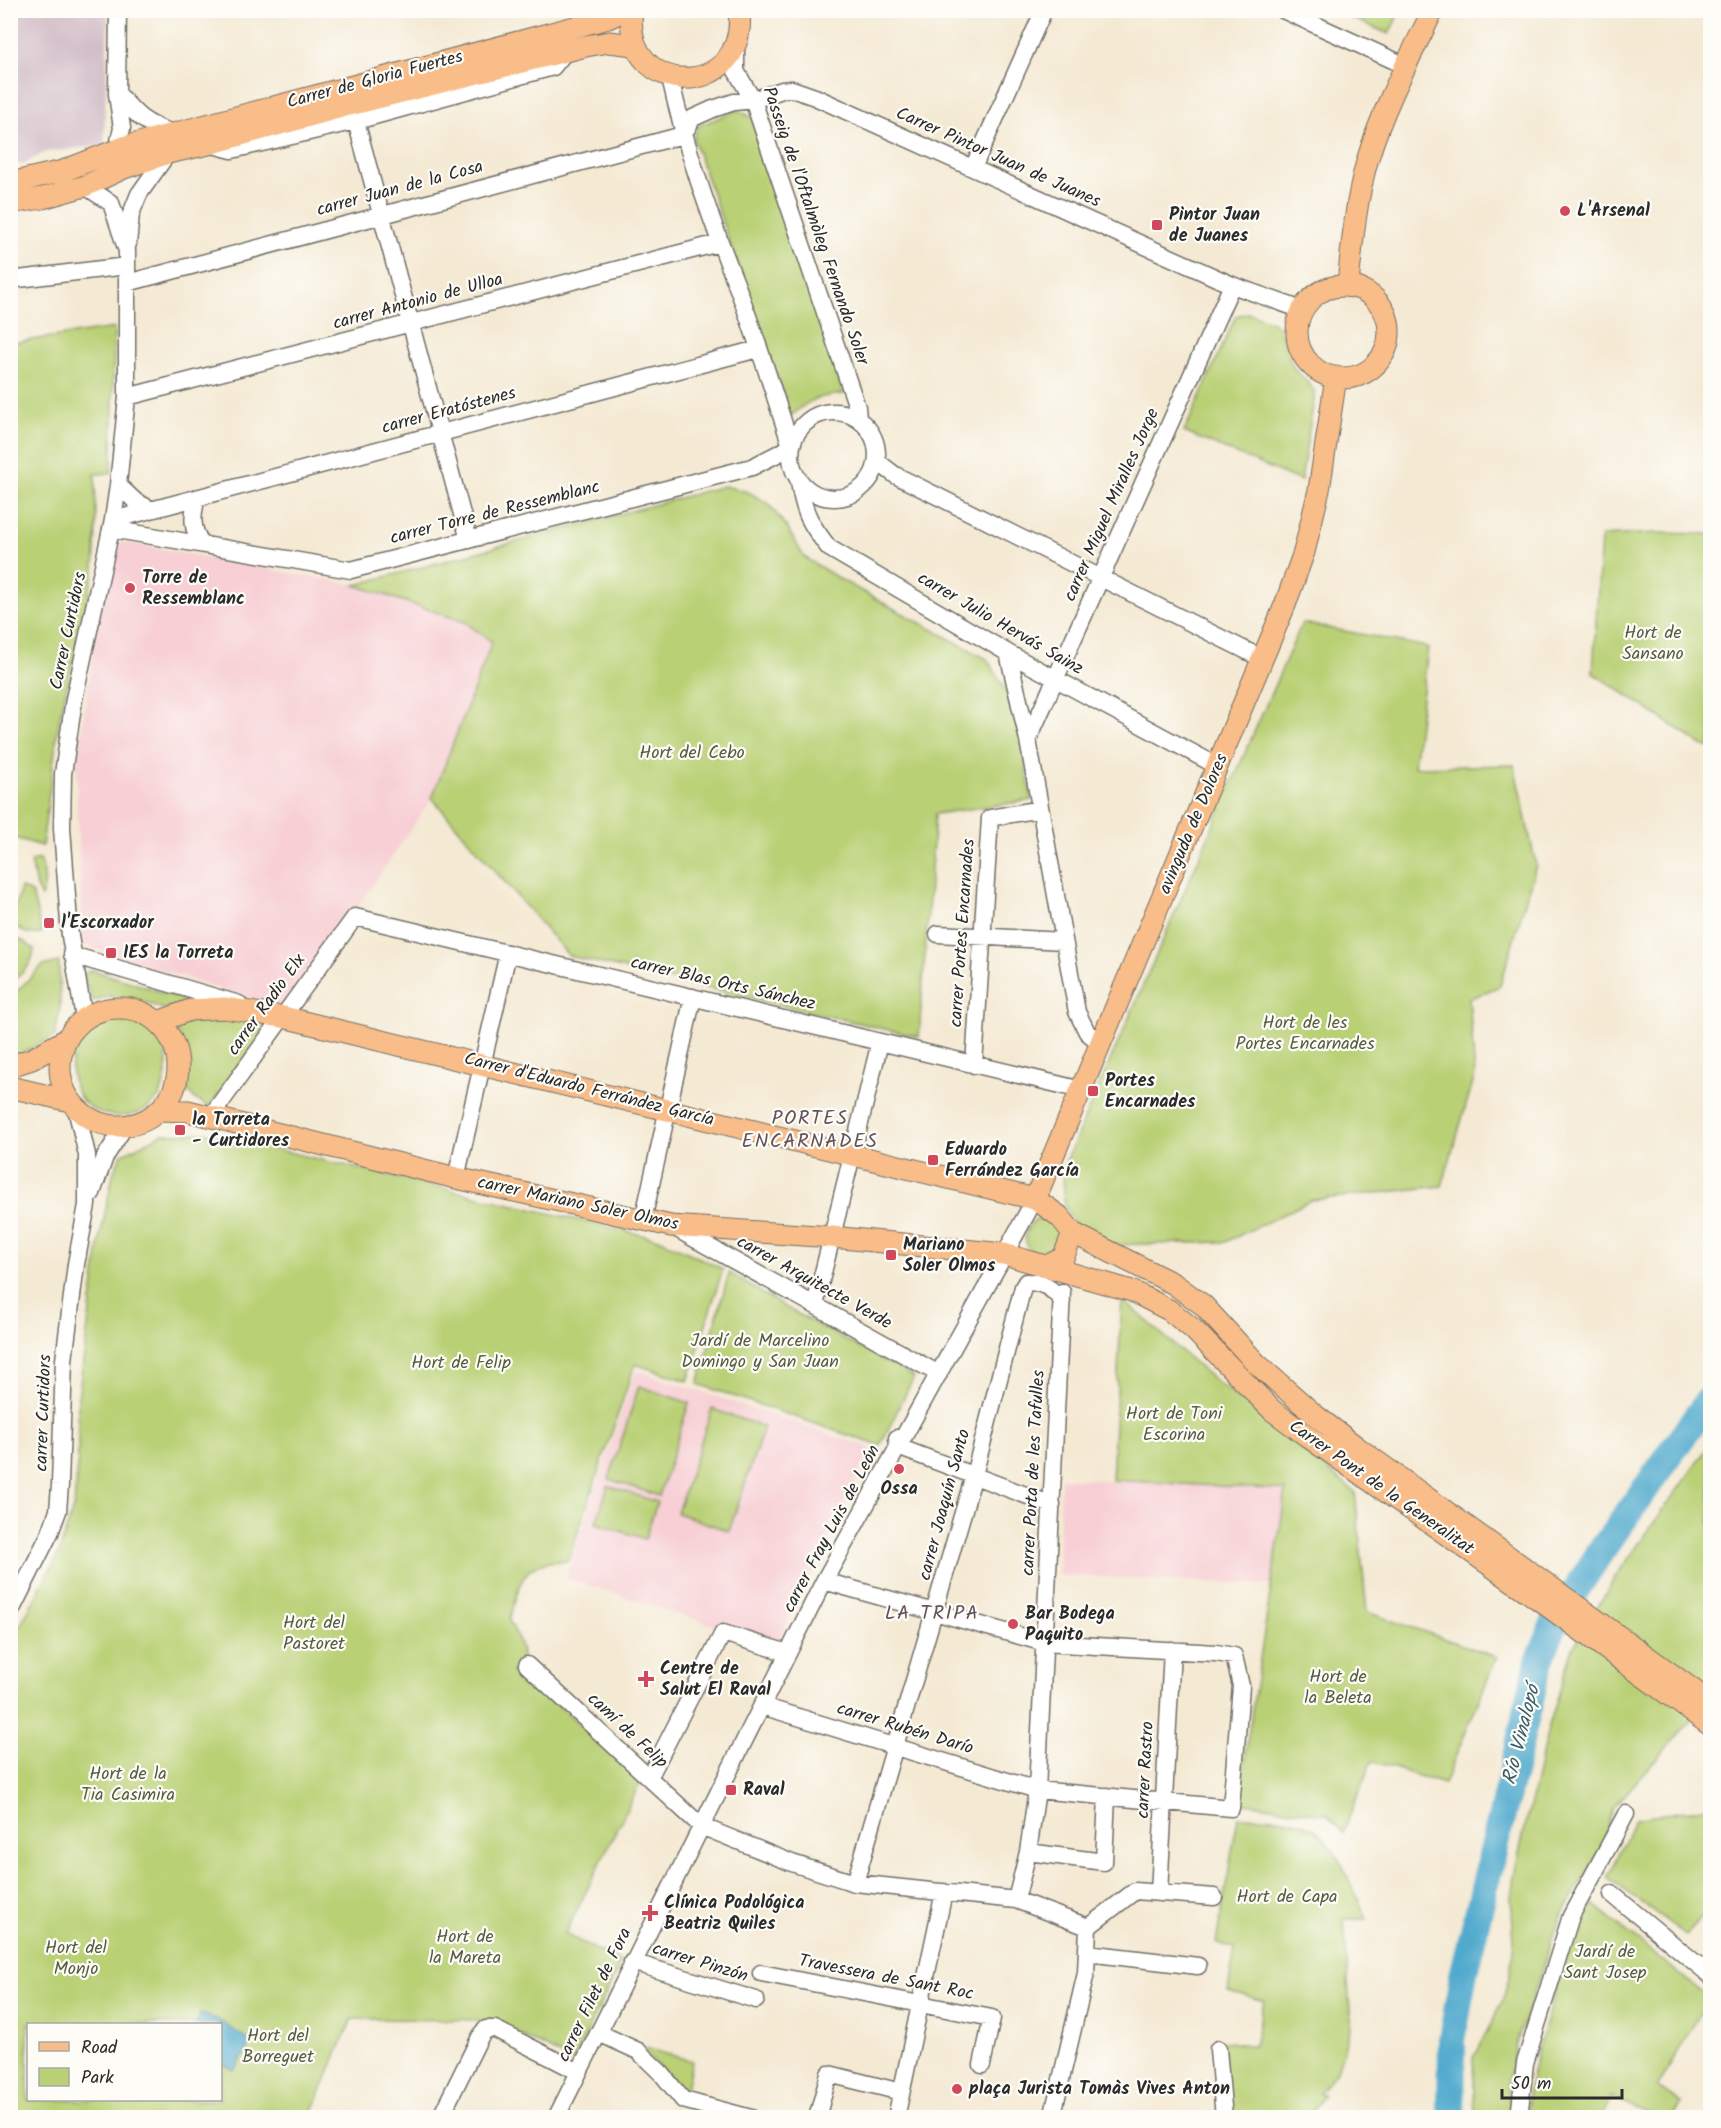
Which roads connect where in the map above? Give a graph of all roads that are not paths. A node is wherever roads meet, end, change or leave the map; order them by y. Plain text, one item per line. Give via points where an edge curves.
1 (118, 10) edge
2 (625, 10) edge
3 (632, 10) edge
4 (739, 10) edge
5 (1044, 10) edge
6 (1283, 10) edge
7 (1433, 10) edge
8 (634, 45) junction
9 (736, 47) junction
10 (566, 51) junction
11 (1406, 66) junction
12 (670, 77) junction
13 (117, 94) junction
14 (753, 100) junction
15 (356, 121) junction
16 (683, 135) junction
17 (171, 143) junction
18 (209, 144) junction
19 (120, 148) junction
20 (973, 168) junction
21 (10, 183) edge
22 (86, 186) junction
23 (10, 203) edge
24 (382, 214) junction
25 (719, 243) junction
26 (127, 267) junction
27 (10, 280) edge
28 (1232, 285) junction
29 (1348, 285) junction
30 (1302, 310) junction
31 (411, 324) junction
32 (758, 349) junction
33 (1336, 377) junction
34 (127, 397) junction
35 (858, 418) junction
36 (440, 434) junction
37 (791, 447) junction
38 (878, 462) junction
39 (800, 482) junction
40 (118, 484) junction
41 (197, 498) junction
42 (150, 509) junction
43 (112, 524) junction
44 (469, 540) junction
45 (202, 544) junction
46 (1101, 578) junction
47 (1008, 653) junction
48 (1263, 659) junction
49 (1056, 678) junction
50 (1028, 740) junction
51 (1219, 767) junction
52 (1040, 809) junction
53 (355, 917) joint
54 (938, 934) dead end
55 (982, 936) junction
56 (1063, 942) junction
57 (508, 953) junction
58 (72, 955) junction
59 (693, 997) junction
60 (283, 1017) junction
61 (84, 1018) junction
62 (158, 1022) junction
63 (65, 1040) junction
64 (879, 1042) junction
65 (1101, 1044) junction
66 (483, 1064) junction
67 (974, 1065) junction
68 (10, 1066) edge
69 (10, 1087) edge
70 (1082, 1090) junction
71 (73, 1104) junction
72 (160, 1110) junction
73 (668, 1110) junction
74 (211, 1116) junction
75 (125, 1126) junction
76 (852, 1154) junction
77 (456, 1178) junction
78 (1035, 1199) junction
79 (87, 1205) junction
80 (642, 1220) junction
81 (671, 1226) junction
82 (1073, 1233) junction
83 (832, 1238) junction
84 (1005, 1254) junction
85 (1049, 1265) junction
86 (1062, 1301) junction
87 (815, 1305) junction
88 (912, 1359) junction
89 (939, 1374) junction
90 (898, 1447) junction
91 (974, 1475) junction
92 (1386, 1481) junction
93 (1052, 1504) junction
94 (824, 1581) junction
95 (10, 1613) edge
96 (935, 1613) junction
97 (1046, 1643) junction
98 (1172, 1650) junction
99 (788, 1653) junction
100 (527, 1665) dead end
101 (1710, 1702) edge
102 (762, 1706) junction
103 (1710, 1725) edge
104 (895, 1746) junction
105 (649, 1778) junction
106 (1037, 1790) junction
107 (1107, 1796) junction
108 (1163, 1801) junction
109 (1626, 1814) dead end
110 (701, 1826) junction
111 (1028, 1852) junction
112 (855, 1883) junction
113 (944, 1892) junction
114 (1159, 1893) junction
115 (1612, 1894) dead end
116 (1214, 1897) dead end
117 (1016, 1900) junction
118 (1088, 1927) junction
119 (1087, 1953) junction
120 (632, 1962) junction
121 (1198, 1966) dead end
122 (761, 1973) dead end
123 (1710, 1975) edge
124 (756, 2001) dead end
125 (920, 2004) junction
126 (599, 2033) junction
127 (1218, 2049) dead end
128 (981, 2065) dead end
129 (579, 2072) junction
130 (901, 2092) junction
131 (557, 2117) edge
132 (440, 2118) edge
133 (752, 2118) edge
134 (817, 2118) edge
135 (896, 2118) edge
136 (1052, 2118) edge
137 (1224, 2118) edge
138 (1519, 2118) edge

1 - 13 street
2 - 17 main road, Carrer de Gloria Fuertes
3 - 8 main road
4 - 9 main road via 741,28
5 - 20 street
6 - 11 street
7 - 11 main road
8 - 10 main road, Carrer de Gloria Fuertes via 609,42
8 - 12 main road via 655,70
9 - 12 main road via 725,63 709,74 690,79
9 - 14 street, Passeig de l'Oftalmòleg Fernando Soler via 736,71
10 - 15 street, Carrer de Gloria Fuertes via 553,67
10 - 18 main road, Carrer de Gloria Fuertes
11 - 29 main road via 1368,158
12 - 16 street
13 - 17 street
13 - 19 street via 122,128
14 - 16 street, Carrer Pintor Juan de Juanes via 734,102 693,118
14 - 20 street, Carrer Pintor Juan de Juanes via 792,89
14 - 35 street, Passeig de l'Oftalmòleg Fernando Soler
15 - 18 street, Carrer de Gloria Fuertes via 232,150
15 - 24 street
16 - 24 street, carrer Juan de la Cosa
16 - 25 street
17 - 18 main road, Carrer de Gloria Fuertes
17 - 19 main road, Carrer de Gloria Fuertes
17 - 22 main road
17 - 26 street, Carrer Curtidors via 131,214
19 - 21 main road, Carrer de Gloria Fuertes via 63,171
20 - 28 street, Carrer Pintor Juan de Juanes
22 - 23 main road
22 - 26 street, Carrer Curtidors via 111,204
24 - 26 street, carrer Juan de la Cosa
24 - 31 street
25 - 31 street, carrer Antonio de Ulloa
25 - 32 street
26 - 27 street, carrer Juan de la Cosa
26 - 34 street, Carrer Curtidors
28 - 30 street, Carrer Pintor Juan de Juanes
28 - 46 street, carrer Miguel Miralles Jorge
29 - 30 main road via 1324,289
29 - 33 main road via 1377,300 1387,315 1390,335 1383,355 1370,370 1352,377
30 - 33 main road via 1297,334 1302,353 1315,368
31 - 34 street, carrer Antonio de Ulloa
31 - 36 street
32 - 36 street, carrer Eratóstenes
32 - 37 street
33 - 48 main road, avinguda de Dolores via 1319,490 1304,552
34 - 40 street, Carrer Curtidors
35 - 37 street via 838,412 817,415 802,425
35 - 38 street via 876,440
36 - 41 street, carrer Eratóstenes
36 - 44 street
37 - 39 street via 791,465
37 - 44 street, carrer Torre de Ressemblanc via 752,467
38 - 39 street via 873,477 851,496 831,499 813,494
38 - 46 street via 895,475
39 - 47 street, carrer Julio Hervás Sainz via 803,505 812,526 829,548
40 - 42 street
40 - 43 street, Carrer Curtidors
41 - 42 street, carrer Eratóstenes
41 - 45 street via 193,522 195,535
42 - 43 street, carrer Eratóstenes
43 - 45 street, carrer Torre de Ressemblanc
43 - 58 street, Carrer Curtidors via 63,774 62,828
44 - 45 street, carrer Torre de Ressemblanc via 351,570
46 - 48 street
46 - 49 street, carrer Miguel Miralles Jorge
47 - 49 street, carrer Julio Hervás Sainz
47 - 50 street
48 - 51 main road, avinguda de Dolores
49 - 50 street, carrer Miguel Miralles Jorge
49 - 51 street, carrer Julio Hervás Sainz
50 - 52 street
51 - 65 main road, avinguda de Dolores
52 - 55 street, carrer Portes Encarnades via 990,818
52 - 56 street
53 - 57 street, carrer Blas Orts Sánchez
53 - 60 street, carrer Radio Elx
54 - 55 street
55 - 56 street
55 - 67 street, carrer Portes Encarnades
56 - 65 street via 1077,1012 1088,1032
57 - 59 street, carrer Blas Orts Sánchez
57 - 66 street
58 - 60 street, Carrer d'Eduardo Ferrández García
58 - 61 street, Carrer Curtidors
59 - 64 street, carrer Blas Orts Sánchez
59 - 73 street
60 - 62 main road, Carrer d'Eduardo Ferrández García via 224,1008 190,1010
60 - 66 main road, Carrer d'Eduardo Ferrández García
60 - 74 street, carrer Radio Elx
61 - 62 main road via 118,1007
61 - 63 main road
62 - 72 main road via 178,1057 178,1078
63 - 68 main road via 32,1059
63 - 71 main road via 60,1059 61,1080
64 - 67 street, carrer Blas Orts Sánchez
64 - 76 street
65 - 70 main road, avinguda de Dolores
66 - 73 main road, Carrer d'Eduardo Ferrández García
66 - 77 street
67 - 70 street, carrer Blas Orts Sánchez
69 - 71 main road
70 - 78 main road, avinguda de Dolores
71 - 75 main road via 100,1123
71 - 79 street, carrer Curtidors via 87,1155
72 - 74 main road, carrer Mariano Soler Olmos
72 - 75 main road via 146,1120
73 - 76 main road, Carrer d'Eduardo Ferrández García
73 - 80 street
74 - 77 main road, carrer Mariano Soler Olmos
75 - 79 street, carrer Curtidors via 105,1157
76 - 78 main road, Carrer d'Eduardo Ferrández García
76 - 83 street
77 - 80 main road, carrer Mariano Soler Olmos
78 - 82 main road, Carrer Pont de la Generalitat via 1059,1216
78 - 84 street, avinguda de Dolores
79 - 95 street, carrer Curtidors via 64,1360 58,1511
80 - 81 main road, carrer Mariano Soler Olmos
81 - 83 main road, carrer Mariano Soler Olmos
81 - 87 street, carrer Arquitecte Verde
82 - 85 main road via 1063,1258
82 - 92 main road, Carrer Pont de la Generalitat via 1174,1284 1203,1305 1256,1362
83 - 84 main road, carrer Mariano Soler Olmos
83 - 87 street
84 - 85 main road, Carrer Pont de la Generalitat
84 - 89 street, carrer Fray Luis de León
85 - 86 street, carrer Porta de les Tafulles via 1059,1275
85 - 92 main road, Carrer Pont de la Generalitat via 1132,1291 1169,1310 1193,1329 1272,1410
86 - 91 street, carrer Joaquín Santo via 1045,1285 1026,1282 1023,1287
86 - 93 street, carrer Porta de les Tafulles
87 - 88 street, carrer Arquitecte Verde
88 - 89 street, carrer Arquitecte Verde
88 - 90 street via 922,1372 922,1382 898,1432
89 - 90 street, carrer Fray Luis de León
90 - 91 street
90 - 94 street, carrer Fray Luis de León
91 - 93 street
91 - 96 street, carrer Joaquín Santo
92 - 101 main road, Carrer Pont de la Generalitat
92 - 103 main road, Carrer Pont de la Generalitat
93 - 97 street, carrer Porta de les Tafulles
94 - 96 street
94 - 99 street, carrer Fray Luis de León
96 - 97 street
96 - 104 street, carrer Joaquín Santo
97 - 98 street
97 - 106 street, carrer Porta de les Tafulles
98 - 108 street, carrer Rastro
98 - 108 street, carrer Rubén Darío via 1234,1656 1241,1686 1231,1808
99 - 102 street, carrer Fray Luis de León
99 - 105 street via 723,1633
100 - 105 street, camí de Felip
102 - 104 street, carrer Rubén Darío
102 - 110 street, carrer Fray Luis de León
104 - 106 street, carrer Rubén Darío
104 - 112 street, carrer Joaquín Santo
105 - 110 street, camí de Felip
106 - 107 street, carrer Rubén Darío
106 - 111 street, carrer Porta de les Tafulles
107 - 108 street, carrer Rubén Darío
107 - 111 street via 1104,1862
108 - 114 street, carrer Rastro
109 - 138 street via 1571,1916 1525,2063
110 - 112 street via 792,1863
110 - 120 street, carrer Filet de Fora
111 - 117 street, carrer Porta de les Tafulles
112 - 113 street
113 - 117 street
113 - 125 street
114 - 116 street
114 - 118 street via 1135,1891
115 - 123 street
117 - 118 street
118 - 119 street
119 - 121 street
119 - 136 street via 1086,1973
120 - 124 street, carrer Pinzón
120 - 126 street, carrer Filet de Fora
122 - 125 street, Travessera de Sant Roc
125 - 128 street, Travessera de Sant Roc via 992,2018
125 - 130 street
126 - 129 street, carrer Filet de Fora
126 - 133 street via 638,2051 684,2100
127 - 137 street
129 - 131 street, carrer Filet de Fora
129 - 132 street via 495,2029 486,2029
130 - 134 street via 829,2074
130 - 135 street

